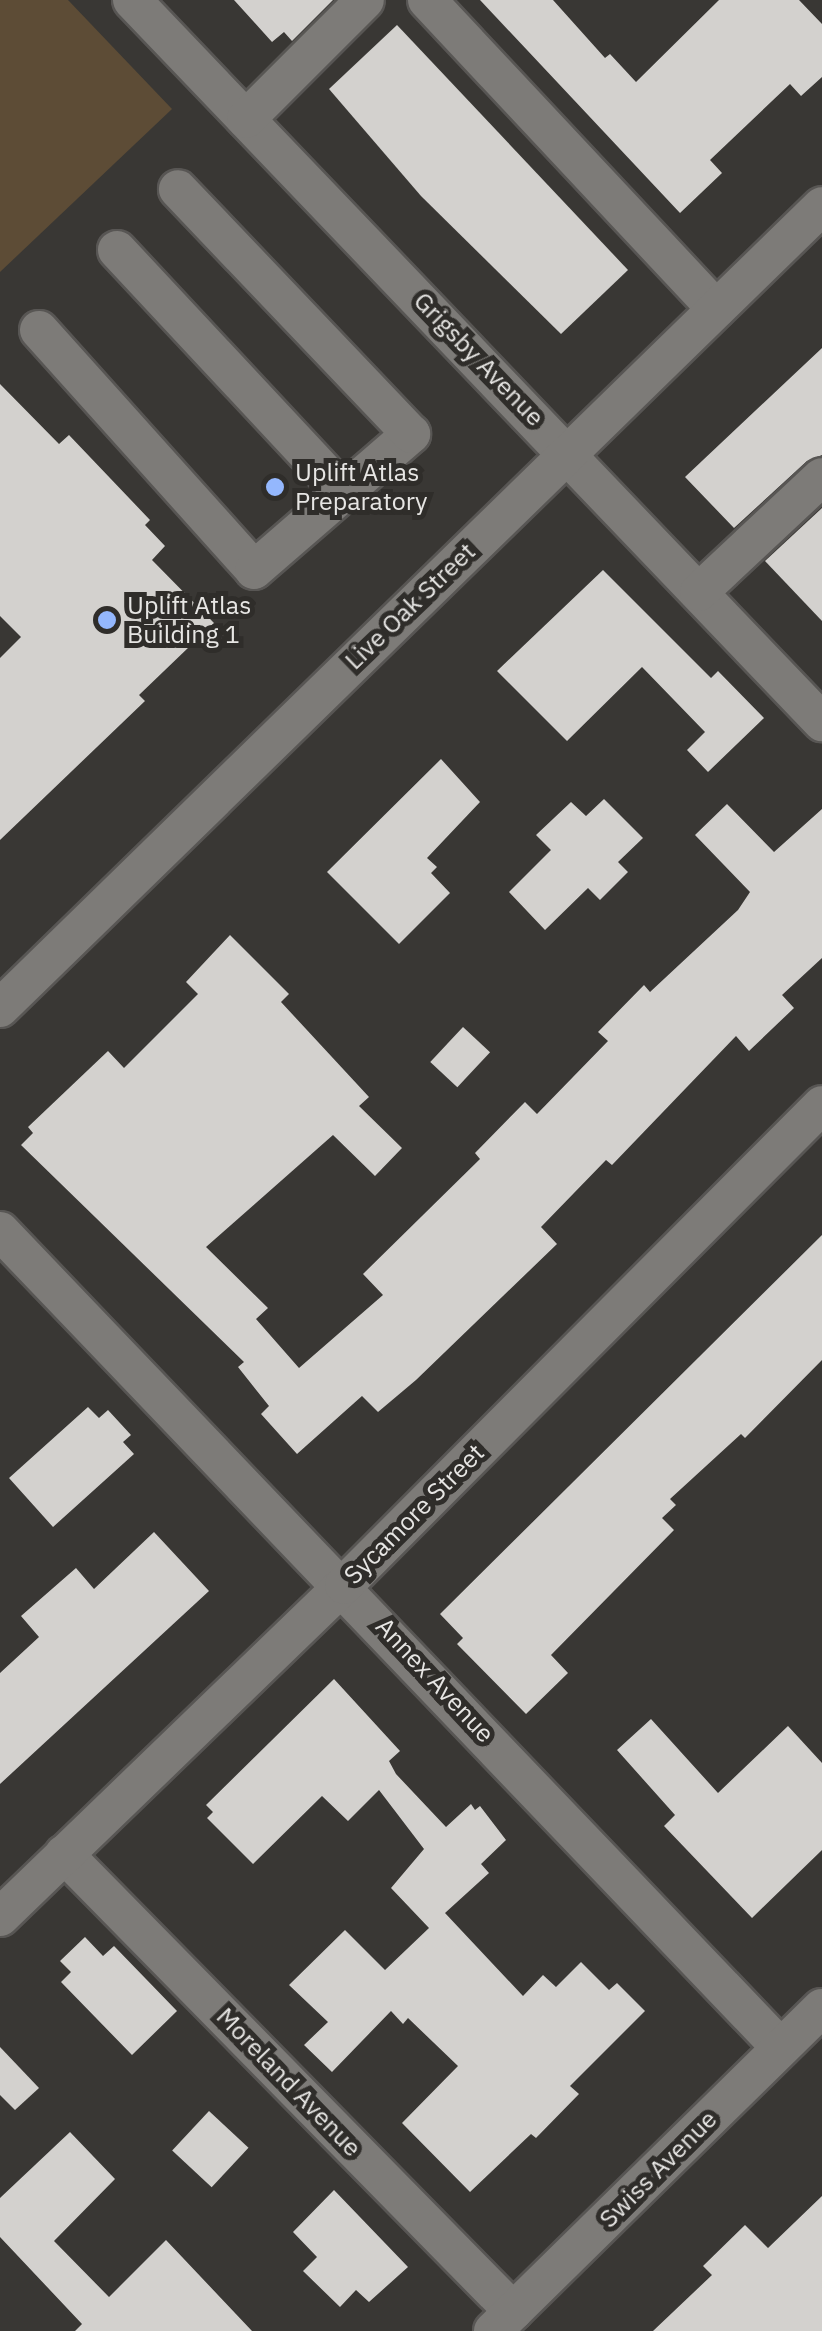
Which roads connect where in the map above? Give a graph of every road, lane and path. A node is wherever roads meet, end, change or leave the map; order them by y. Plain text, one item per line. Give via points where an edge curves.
1 (132, 0) edge
2 (365, 0) edge
3 (428, 0) edge
4 (246, 119) junction
5 (178, 189) dead end
6 (822, 206) edge
7 (117, 250) dead end
8 (716, 309) junction
9 (39, 330) dead end
10 (568, 451) junction
11 (822, 477) edge
12 (343, 492) junction
13 (699, 592) junction
14 (814, 698) edge
15 (0, 1008) edge
16 (822, 1105) edge
17 (0, 1231) edge
18 (344, 1585) junction
19 (64, 1854) junction
20 (0, 1917) edge
21 (822, 2008) edge
22 (781, 2048) junction
23 (503, 2321) edge

1 - 4 street, Grigsby Avenue
2 - 4 street
3 - 8 street
4 - 10 street, Grigsby Avenue
5 - 12 street via 411,434
6 - 8 street, Live Oak Street
7 - 12 street
8 - 10 street, Live Oak Street
9 - 12 street via 254,570
10 - 13 street, Grigsby Avenue
10 - 15 street, Live Oak Street
11 - 13 street
13 - 14 street, Grigsby Avenue
16 - 18 street, Sycamore Street
17 - 18 street, Annex Avenue
18 - 19 street, Sycamore Street
18 - 22 street, Annex Avenue
19 - 20 street, Sycamore Street
19 - 23 street, Moreland Avenue
21 - 22 street, Swiss Avenue
22 - 23 street, Swiss Avenue

